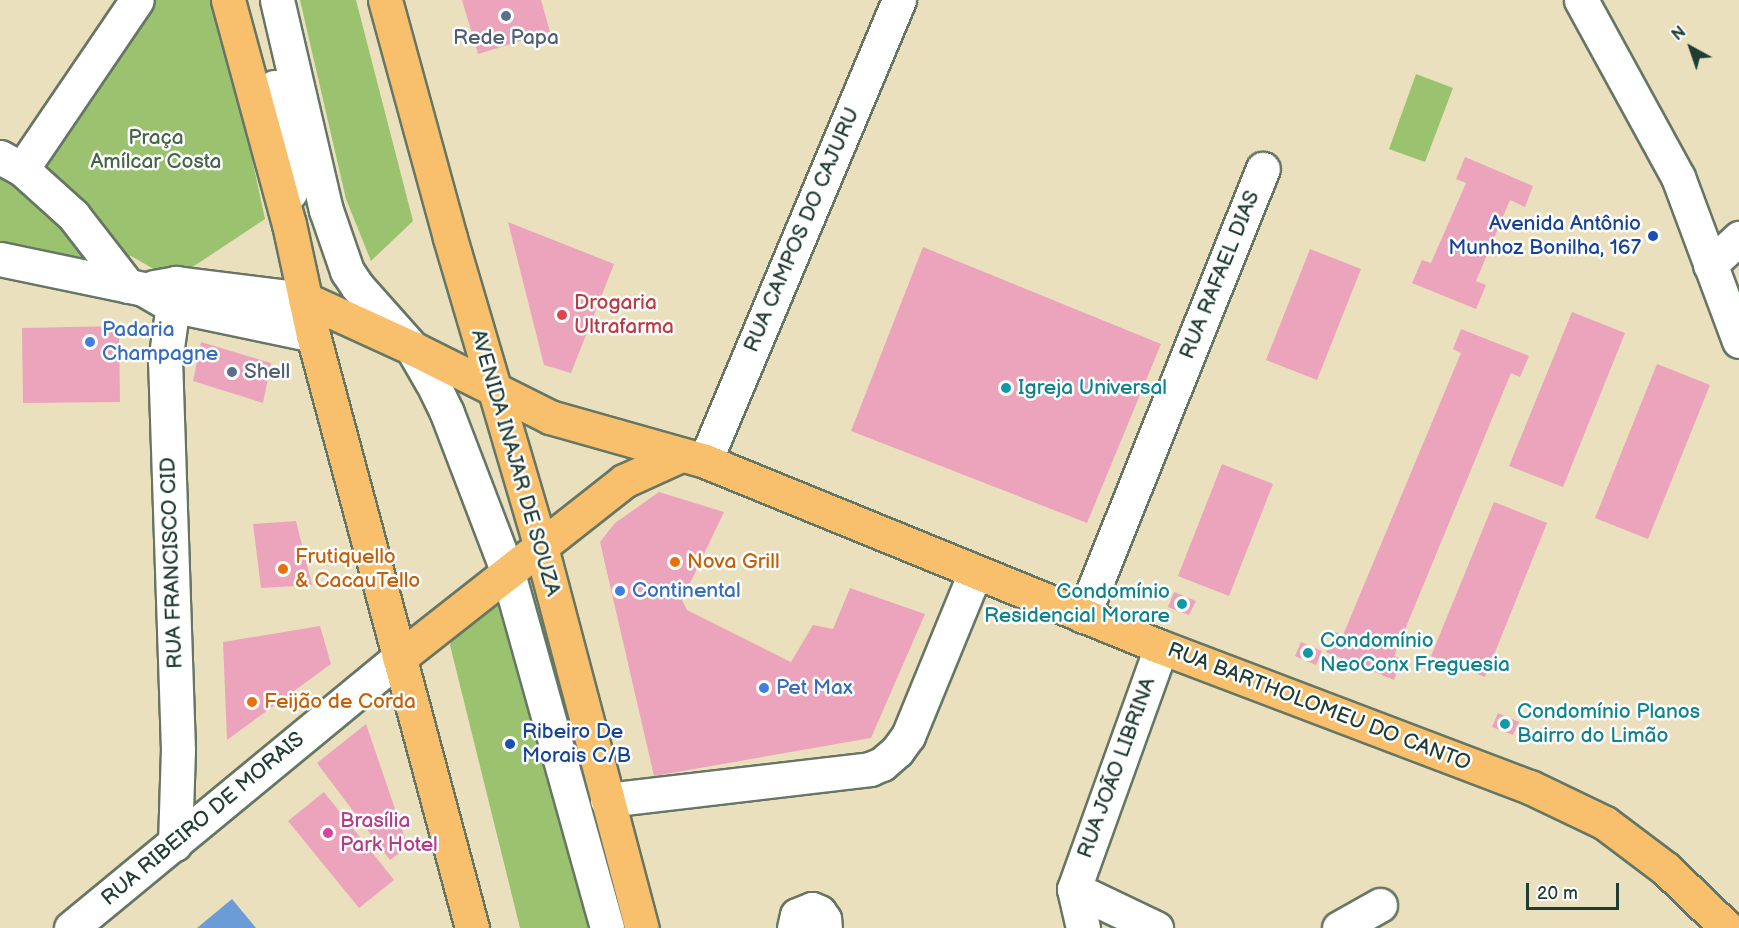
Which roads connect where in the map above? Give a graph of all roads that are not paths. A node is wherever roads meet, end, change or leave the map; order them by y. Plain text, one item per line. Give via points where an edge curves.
1 (137, 0) edge
2 (228, 0) edge
3 (256, 0) edge
4 (277, 0) edge
5 (385, 0) edge
6 (1581, 0) edge
7 (894, 2) edge
8 (11, 163) edge
9 (1263, 169) dead end
10 (289, 224) junction
11 (1739, 238) edge
12 (0, 259) edge
13 (1710, 266) junction
14 (135, 288) junction
15 (174, 294) junction
16 (305, 299) junction
17 (313, 335) junction
18 (1739, 341) edge
19 (412, 348) junction
20 (497, 391) junction
21 (693, 458) junction
22 (541, 547) junction
23 (508, 573) junction
24 (975, 573) junction
25 (1083, 616) junction
26 (1161, 647) junction
27 (399, 658) junction
28 (607, 800) junction
29 (175, 844) junction
30 (1074, 889) junction
31 (1380, 905) dead end
32 (71, 928) edge
33 (472, 928) edge
34 (607, 928) edge
35 (642, 928) edge
36 (794, 928) edge
37 (825, 928) edge
38 (1083, 928) edge
39 (1156, 928) edge
40 (1339, 928) edge
41 (1727, 928) edge

1 - 8 street
2 - 10 main road
3 - 10 street via 285,146
4 - 19 street via 326,210 347,271
5 - 20 main road, AVENIDA INAJAR DE SOUZA via 450,238
6 - 13 street via 1678,177
7 - 21 street, RUA CAMPOS DO CAJURU
8 - 14 street via 73,215
9 - 25 street, RUA RAFAEL DIAS
10 - 16 main road
11 - 13 street
12 - 14 street
13 - 18 street
14 - 15 street
15 - 16 street
15 - 17 street
15 - 29 street, RUA FRANCISCO CID via 165,362 178,750
16 - 17 main road
16 - 19 main road, RUA BARTHOLOMEU DO CANTO
17 - 27 main road
19 - 20 main road, RUA BARTHOLOMEU DO CANTO
19 - 23 street via 447,413
20 - 21 main road, RUA BARTHOLOMEU DO CANTO via 550,417
20 - 22 main road, AVENIDA INAJAR DE SOUZA
21 - 22 main road, RUA RIBEIRO DE MORAIS via 624,481
21 - 24 main road, RUA BARTHOLOMEU DO CANTO
22 - 23 main road, RUA RIBEIRO DE MORAIS
22 - 28 main road, AVENIDA INAJAR DE SOUZA
23 - 27 main road, RUA RIBEIRO DE MORAIS
23 - 34 street
24 - 25 main road, RUA BARTHOLOMEU DO CANTO
24 - 28 street via 908,736 882,764 870,769
25 - 26 main road, RUA BARTHOLOMEU DO CANTO
26 - 30 street, RUA JOÃO LIBRINA
26 - 41 main road, RUA BARTHOLOMEU DO CANTO via 1530,787 1605,823 1666,869
27 - 29 street, RUA RIBEIRO DE MORAIS
27 - 33 main road
28 - 35 main road, AVENIDA INAJAR DE SOUZA
29 - 32 street, RUA RIBEIRO DE MORAIS
30 - 38 street
30 - 39 street
31 - 40 street
36 - 37 street via 797,915 812,909 824,919

